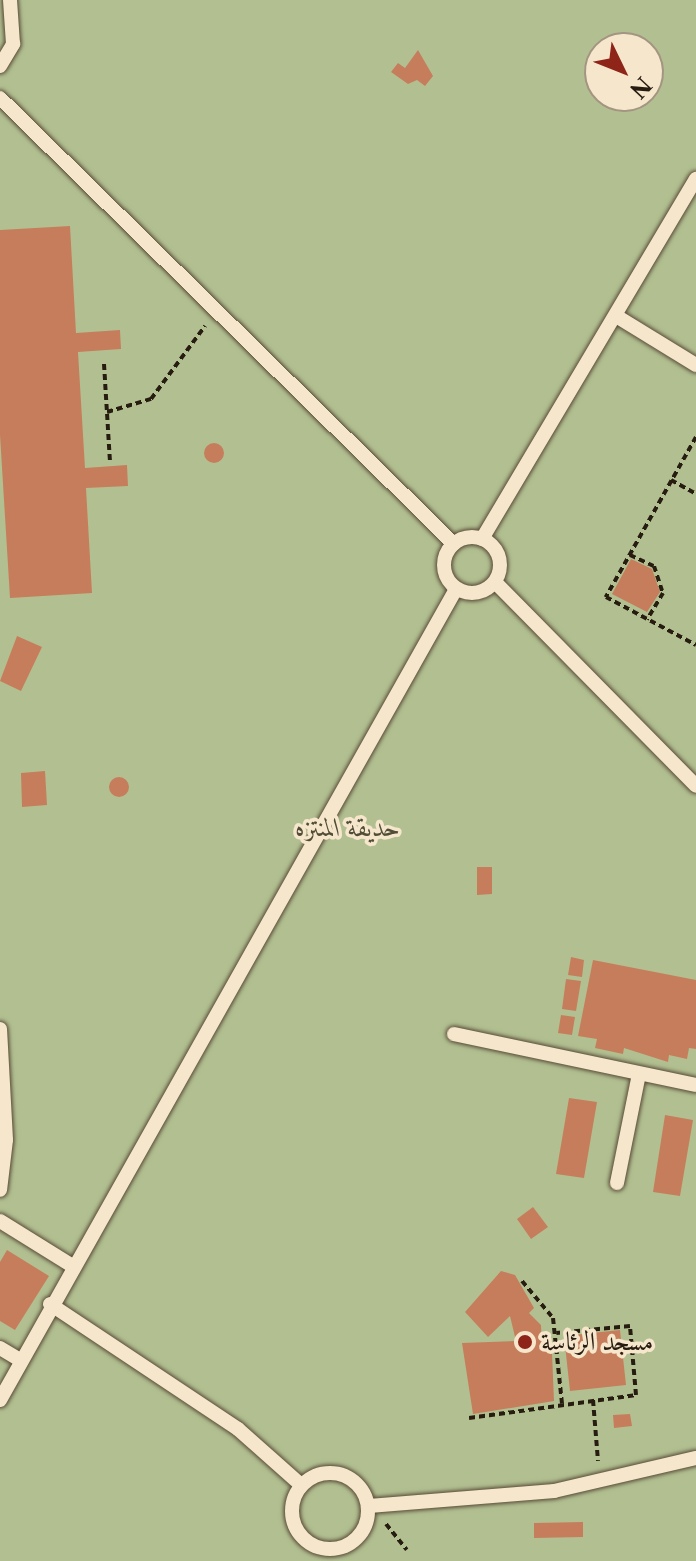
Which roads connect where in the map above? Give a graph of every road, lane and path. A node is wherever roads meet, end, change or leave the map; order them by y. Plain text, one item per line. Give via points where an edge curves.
1 (10, 0) edge
2 (0, 66) edge
3 (0, 98) edge
4 (696, 179) edge
5 (213, 308) junction
6 (616, 316) junction
7 (104, 364) dead end
8 (696, 365) edge
9 (107, 412) junction
10 (696, 437) edge
11 (110, 462) dead end
12 (671, 480) junction
13 (696, 494) edge
14 (482, 539) junction
15 (454, 544) junction
16 (630, 555) junction
17 (495, 582) junction
18 (456, 589) junction
19 (647, 620) junction
20 (696, 645) edge
21 (696, 786) edge
22 (0, 1029) edge
23 (454, 1034) dead end
24 (639, 1074) junction
25 (696, 1085) edge
26 (617, 1183) dead end
27 (0, 1190) edge
28 (0, 1221) edge
29 (71, 1265) junction
30 (522, 1281) dead end
31 (50, 1304) junction
32 (556, 1333) junction
33 (0, 1348) edge
34 (20, 1360) junction
35 (0, 1400) edge
36 (593, 1400) junction
37 (562, 1404) junction
38 (469, 1418) dead end
39 (696, 1458) edge
40 (600, 1484) junction
41 (301, 1485) junction
42 (369, 1506) junction
43 (407, 1550) dead end
44 (322, 1555) edge

1 - 2 lane via 13,44
3 - 5 lane
4 - 6 lane
5 - 9 path via 185,360 151,399
5 - 15 lane
6 - 8 lane
6 - 14 lane
7 - 9 path
9 - 11 path
10 - 12 path
12 - 13 path
12 - 16 path
14 - 15 lane
14 - 17 lane via 499,562
15 - 18 lane via 444,567
16 - 19 path via 654,566 663,593
16 - 19 path via 606,597
17 - 18 lane via 473,593
17 - 21 lane
18 - 29 lane
19 - 20 path
22 - 27 lane via 6,1140
23 - 24 lane
24 - 25 lane
24 - 26 lane
28 - 29 lane
29 - 31 lane
30 - 32 path via 546,1305
31 - 34 lane
31 - 41 lane via 226,1421
32 - 36 path via 630,1326 636,1395
32 - 37 path
33 - 34 lane
34 - 35 lane
36 - 37 path
36 - 40 path
37 - 38 path
39 - 40 lane
40 - 42 lane
41 - 42 lane via 333,1472 362,1489
41 - 44 lane via 292,1516 298,1532
42 - 43 path
42 - 44 lane via 358,1538

